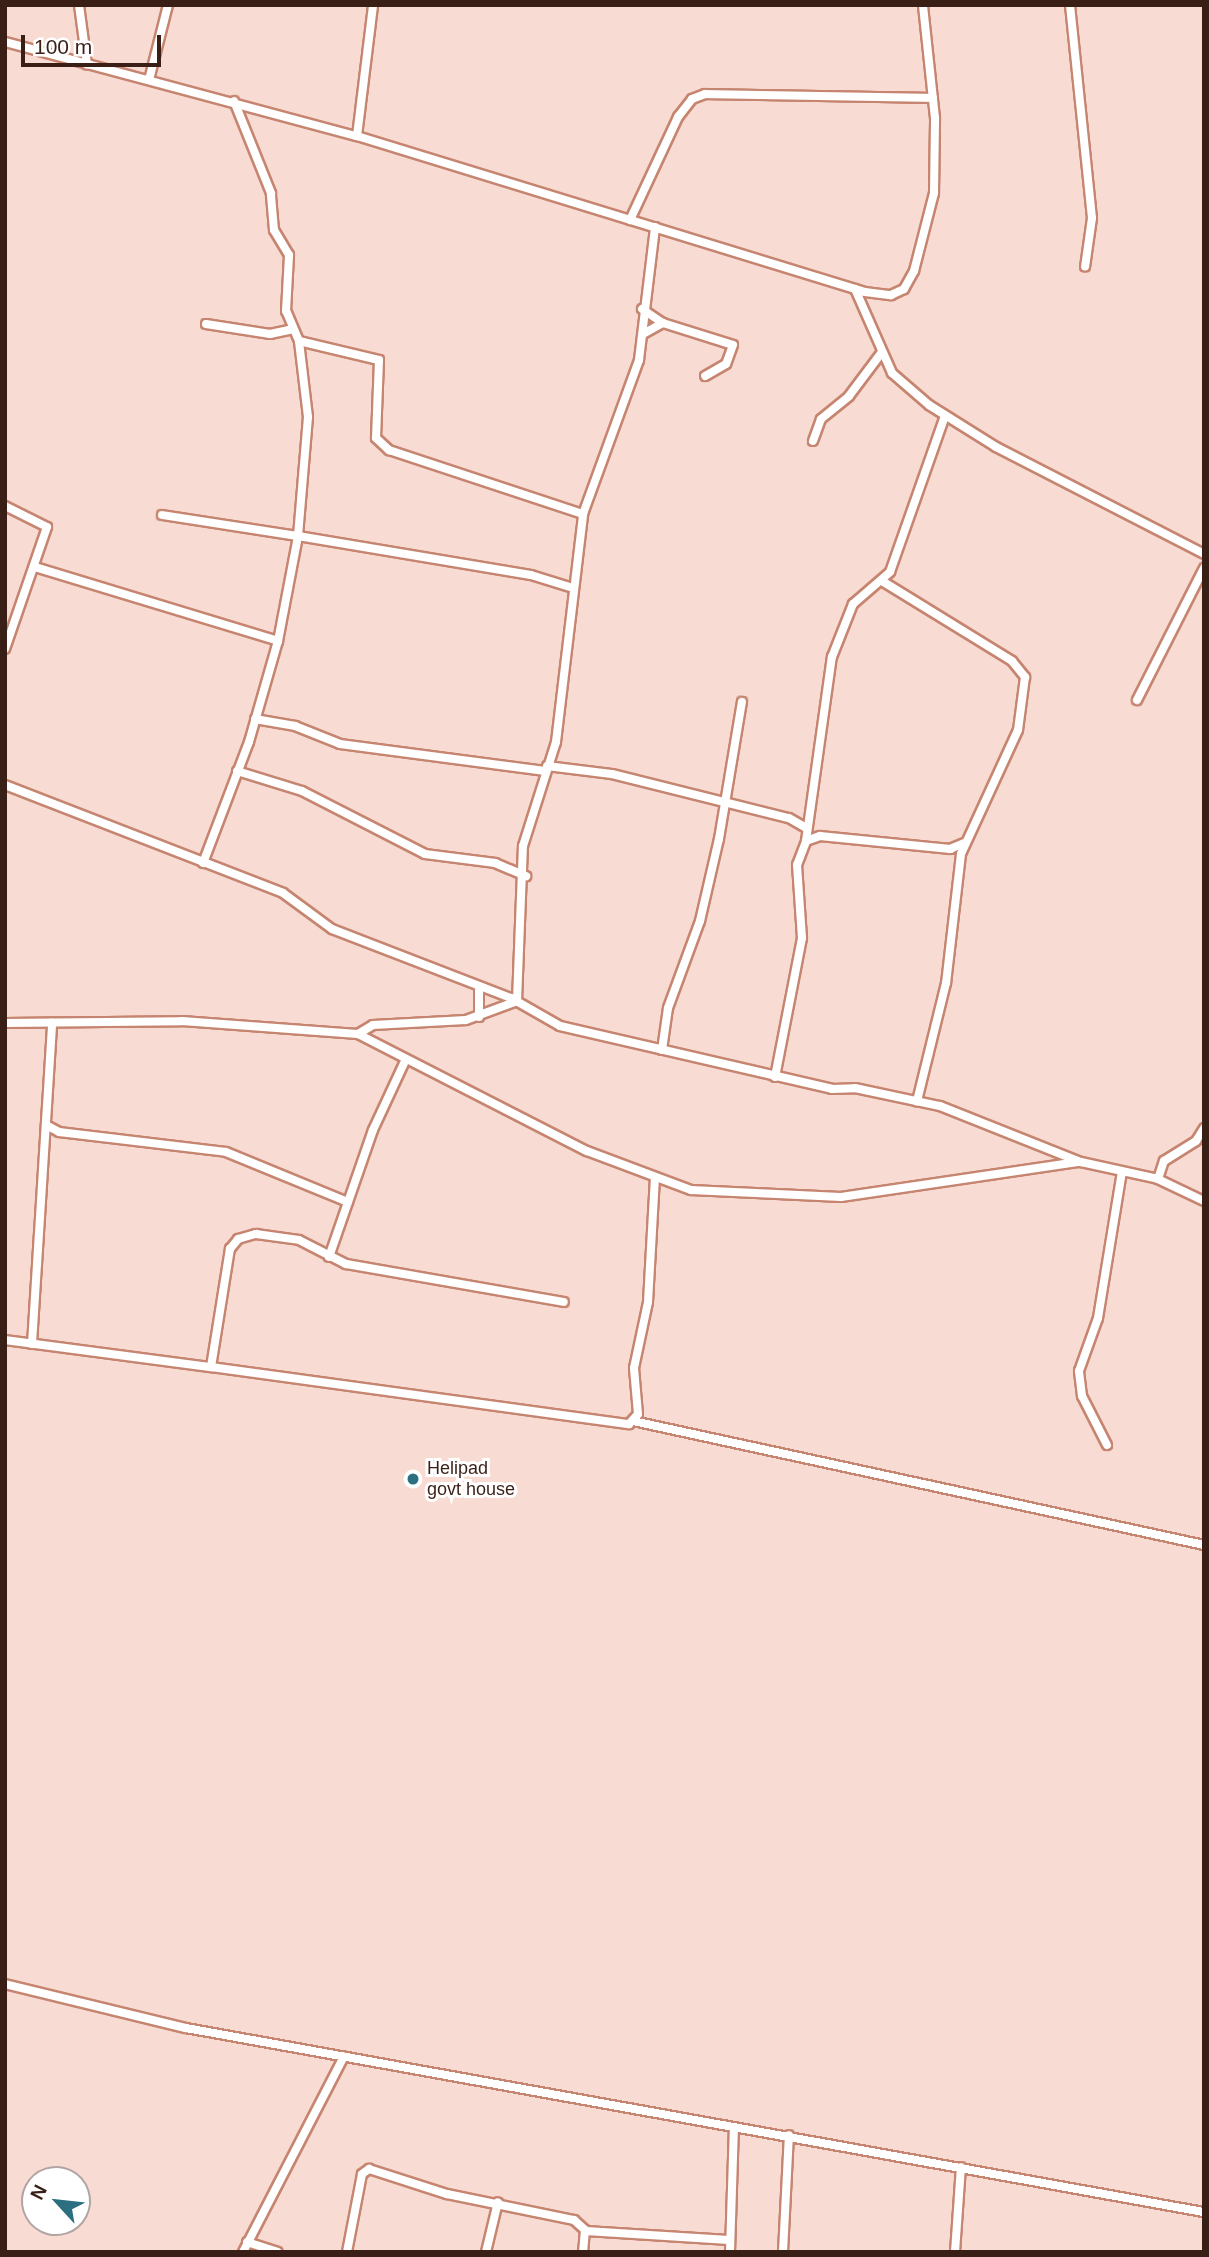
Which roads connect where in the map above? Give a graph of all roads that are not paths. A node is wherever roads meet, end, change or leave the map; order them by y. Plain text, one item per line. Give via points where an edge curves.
1 (79, 5) edge
2 (168, 5) edge
3 (373, 5) edge
4 (923, 5) edge
5 (1070, 5) edge
6 (5, 42) edge
7 (87, 64) junction
8 (149, 80) junction
9 (933, 98) junction
10 (234, 101) junction
11 (357, 136) junction
12 (630, 220) junction
13 (655, 227) junction
14 (1085, 267) dead end
15 (855, 289) junction
16 (642, 309) junction
17 (663, 323) junction
18 (205, 324) dead end
19 (293, 329) junction
20 (643, 334) junction
21 (299, 341) junction
22 (882, 352) junction
23 (705, 376) dead end
24 (945, 416) junction
25 (813, 441) dead end
26 (5, 506) edge
27 (583, 514) junction
28 (163, 515) dead end
29 (298, 536) junction
30 (1204, 554) edge
31 (35, 567) junction
32 (1204, 568) edge
33 (882, 581) junction
34 (573, 588) junction
35 (278, 641) junction
36 (5, 649) edge
37 (1138, 700) dead end
38 (742, 702) dead end
39 (255, 719) junction
40 (546, 768) junction
41 (237, 771) junction
42 (5, 785) edge
43 (724, 805) junction
44 (806, 815) junction
45 (789, 818) junction
46 (806, 829) junction
47 (820, 836) junction
48 (806, 841) junction
49 (964, 843) junction
50 (950, 849) junction
51 (960, 859) junction
52 (202, 863) junction
53 (526, 876) junction
54 (479, 990) junction
55 (517, 1001) junction
56 (479, 1017) junction
57 (5, 1023) edge
58 (51, 1023) junction
59 (358, 1034) junction
60 (662, 1050) junction
61 (406, 1059) junction
62 (775, 1076) junction
63 (917, 1101) junction
64 (46, 1125) junction
65 (1204, 1128) edge
66 (59, 1132) junction
67 (45, 1142) junction
68 (1081, 1162) junction
69 (1122, 1172) junction
70 (655, 1177) junction
71 (1158, 1179) junction
72 (1204, 1201) edge
73 (348, 1202) junction
74 (329, 1258) junction
75 (564, 1302) dead end
76 (5, 1340) edge
77 (32, 1344) junction
78 (211, 1367) junction
79 (633, 1421) junction
80 (1107, 1445) dead end
81 (1204, 1545) edge
82 (5, 1984) edge
83 (344, 2056) junction
84 (734, 2127) junction
85 (789, 2135) junction
86 (961, 2167) junction
87 (498, 2202) junction
88 (1204, 2212) edge
89 (586, 2231) junction
90 (729, 2240) junction
91 (247, 2242) junction
92 (243, 2252) edge
93 (278, 2252) edge
94 (347, 2252) edge
95 (486, 2252) edge
96 (583, 2252) edge
97 (730, 2252) edge
98 (783, 2252) edge
99 (955, 2252) edge

1 - 7 street
2 - 8 street
3 - 11 street
4 - 9 street
5 - 14 street via 1091,218
6 - 7 street
7 - 8 street
8 - 10 street
9 - 12 street via 705,94 678,117
9 - 15 street via 934,193 915,271 898,293
10 - 11 street
10 - 19 street via 271,193 274,230 289,255 285,301
11 - 12 street
12 - 13 street
13 - 15 street
13 - 16 street
15 - 22 street
16 - 17 street
16 - 20 street
17 - 20 street
17 - 23 street via 733,345 726,364
18 - 19 street via 258,334
19 - 21 street
20 - 27 street via 634,377
21 - 27 street via 379,360 376,438 389,450
21 - 29 street via 309,444
22 - 24 street via 903,386
22 - 25 street via 849,396 821,419
24 - 30 street
24 - 33 street via 915,509
26 - 31 street via 46,524
27 - 34 street
28 - 29 street
29 - 34 street via 531,575
29 - 35 street
31 - 35 street
31 - 36 street
32 - 37 street
33 - 44 street via 858,596 834,652
33 - 49 street via 1012,661 1026,677 1018,730
34 - 40 street via 556,742
35 - 39 street
38 - 43 street
39 - 40 street via 295,726 340,744
39 - 41 street
40 - 43 street via 612,774
40 - 53 street via 524,840
41 - 52 street
41 - 53 street via 302,791 425,854 495,863
42 - 52 street
43 - 45 street
43 - 60 street via 700,921 668,1008
44 - 45 street
44 - 46 street
45 - 46 street
46 - 47 street
46 - 48 street
47 - 48 street
47 - 50 street
48 - 62 street via 797,865 802,938
49 - 50 street
49 - 51 street
50 - 51 street
51 - 63 street via 946,984
52 - 54 street via 283,893 332,929 392,957 425,963
53 - 55 street
54 - 55 street
54 - 56 street
55 - 56 street
55 - 60 street via 572,1030
56 - 59 street via 373,1025
57 - 58 street
58 - 59 street via 182,1021
58 - 64 street
59 - 61 street
60 - 62 street via 725,1060
61 - 70 street via 587,1151
61 - 73 street
62 - 63 street
63 - 68 street via 1004,1127
64 - 66 street
64 - 67 street
65 - 71 street via 1196,1141 1164,1161
66 - 67 street
66 - 73 street via 226,1152
67 - 77 street
68 - 69 street
68 - 70 street via 841,1197 691,1190
69 - 71 street
69 - 80 street via 1098,1318 1079,1371 1082,1396
70 - 79 street via 648,1302 634,1368 638,1414
71 - 72 street
73 - 74 street
74 - 75 street via 449,1286
74 - 78 street via 276,1235 256,1234 234,1242
76 - 77 street
77 - 78 street
78 - 79 street via 610,1425
79 - 81 street
82 - 83 street via 186,2028
83 - 84 street
83 - 91 street
84 - 85 street
84 - 90 street
85 - 86 street
85 - 98 street
86 - 88 street
86 - 99 street
87 - 89 street via 574,2220
87 - 94 street via 366,2169
87 - 95 street
89 - 90 street
89 - 96 street
90 - 97 street
91 - 92 street
91 - 93 street

